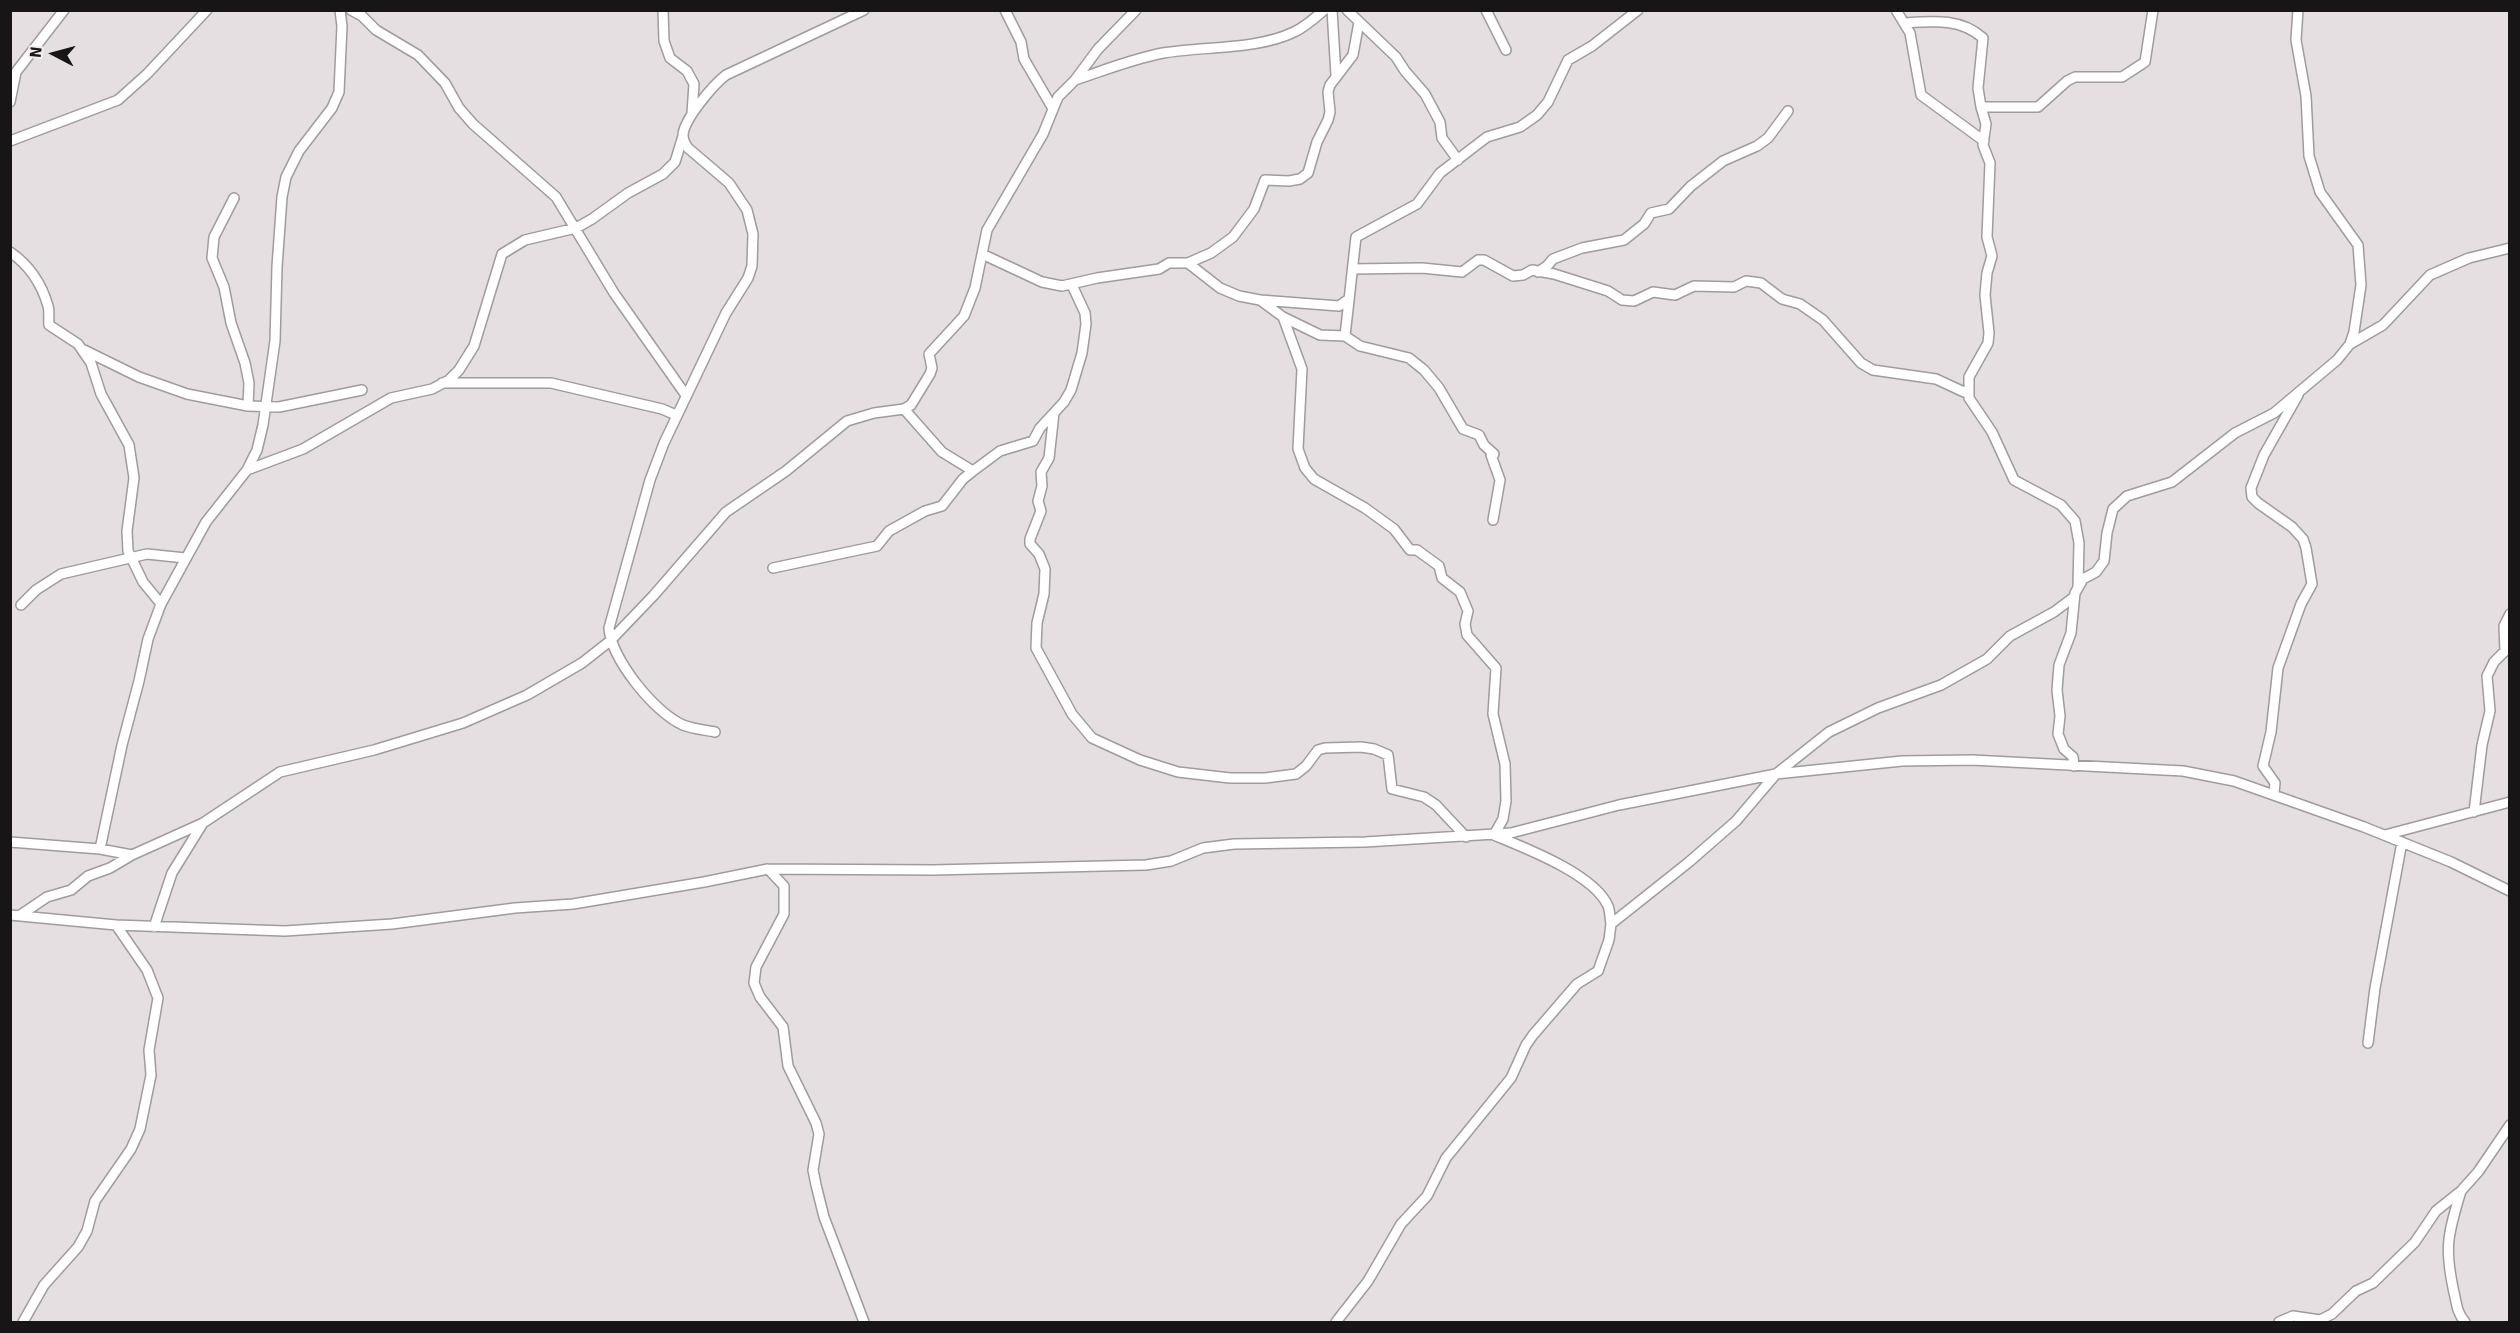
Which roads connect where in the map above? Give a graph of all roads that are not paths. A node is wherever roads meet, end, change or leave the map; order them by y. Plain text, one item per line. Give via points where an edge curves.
1 (64, 10) edge
2 (207, 10) edge
3 (340, 10) edge
4 (351, 10) edge
5 (663, 10) edge
6 (864, 10) edge
7 (1005, 10) edge
8 (1136, 10) edge
9 (1324, 10) edge
10 (1332, 10) edge
11 (1347, 10) edge
12 (1486, 10) edge
13 (1638, 10) edge
14 (1896, 10) edge
15 (2153, 10) edge
16 (2298, 10) edge
17 (1359, 22) junction
18 (1905, 23) junction
19 (1506, 50) dead end
20 (1336, 75) junction
21 (1075, 80) junction
22 (10, 102) edge
23 (1052, 107) junction
24 (1981, 107) junction
25 (1788, 111) dead end
26 (691, 117) junction
27 (683, 136) junction
28 (10, 141) edge
29 (1984, 141) junction
30 (1458, 160) junction
31 (234, 198) dead end
32 (576, 228) junction
33 (2510, 248) edge
34 (10, 252) edge
35 (982, 254) junction
36 (1188, 263) junction
37 (1353, 269) junction
38 (1538, 272) junction
39 (1072, 285) junction
40 (1349, 299) junction
41 (1260, 300) junction
42 (1283, 317) junction
43 (1345, 336) junction
44 (2350, 344) junction
45 (81, 349) junction
46 (442, 383) junction
47 (362, 390) dead end
48 (2300, 391) junction
49 (1968, 392) junction
50 (686, 394) junction
51 (248, 406) junction
52 (266, 408) junction
53 (904, 409) junction
54 (1054, 413) junction
55 (675, 415) junction
56 (247, 470) junction
57 (973, 471) junction
58 (1493, 520) dead end
59 (129, 556) junction
60 (185, 558) junction
61 (773, 568) dead end
62 (2078, 586) junction
63 (2074, 597) junction
64 (161, 604) junction
65 (21, 605) dead end
66 (2510, 614) edge
67 (610, 641) junction
68 (715, 732) dead end
69 (2074, 766) junction
70 (1776, 774) junction
71 (2274, 794) junction
72 (2510, 802) edge
73 (2474, 812) junction
74 (203, 823) junction
75 (1494, 835) junction
76 (2385, 835) junction
77 (1466, 837) junction
78 (10, 842) edge
79 (2402, 842) junction
80 (100, 849) junction
81 (132, 855) junction
82 (768, 869) junction
83 (2510, 891) edge
84 (15, 915) edge
85 (1611, 924) junction
86 (116, 925) junction
87 (154, 927) junction
88 (2368, 1043) dead end
89 (2510, 1125) edge
90 (2461, 1191) junction
91 (2325, 1320) edge
92 (23, 1323) edge
93 (864, 1323) edge
94 (1336, 1323) edge
95 (2279, 1323) edge
96 (2465, 1323) edge

1 - 22 street via 16,72
2 - 28 street via 159,63 118,100
3 - 52 street via 339,92 332,108 299,152 286,177 282,197 275,340
4 - 32 street via 418,54 445,83 473,124 550,190
5 - 26 street via 664,41 670,58 687,70 694,84
6 - 26 street via 726,75
7 - 23 street via 1021,42 1024,59
8 - 21 street via 1098,49
9 - 21 street via 1303,27 1283,36 1136,58
10 - 20 street
11 - 17 street
12 - 19 street
13 - 30 street via 1568,60 1548,102 1537,115 1520,127 1487,137
14 - 18 street
15 - 24 street via 2145,62 2122,77 2075,77 2038,107
16 - 44 street via 2296,40 2306,96 2309,156 2320,192 2358,245 2361,285
17 - 20 street via 1356,50
17 - 30 street via 1396,57 1425,94 1440,122 1442,138
18 - 24 street via 1941,20 1973,29 1983,38 1978,88
18 - 29 street via 1911,33 1921,95
20 - 36 street via 1328,92 1328,120 1308,173 1289,181 1265,180 1254,209 1233,237
21 - 23 street
23 - 35 street via 1043,134 987,230
24 - 29 street via 1986,124
25 - 38 street via 1768,138 1723,161 1669,209 1651,213 1624,240 1553,258
26 - 27 street
27 - 32 street via 668,171
27 - 50 street via 688,148 729,183 740,199 754,243 748,278
29 - 49 street via 1990,163 1987,237 1992,256 1985,295 1989,333 1988,343 1970,377
30 - 37 street via 1440,173 1417,204 1356,237
31 - 51 street via 214,237 212,258 245,363
32 - 46 street via 525,240 502,254 471,351 459,370
32 - 50 street via 614,293
33 - 44 street via 2462,261 2430,275 2383,325
34 - 45 street via 31,270 48,306 49,326 66,334
35 - 39 street via 1042,282
35 - 53 street via 964,316 929,354 930,374 915,400
36 - 39 street via 1169,263 1159,269
36 - 41 street via 1220,288
37 - 38 street via 1462,272 1484,260 1513,276
37 - 40 street
38 - 49 street via 1562,275 1622,300 1653,292 1675,295 1694,286 1761,283 1822,320 1861,363 1873,370 1936,379
39 - 54 street via 1085,313 1086,333 1071,390
40 - 41 street via 1339,306
40 - 43 street
41 - 42 street
42 - 43 street via 1320,335
42 - 75 street via 1302,369 1298,449 1305,468 1314,479 1394,530 1410,550 1417,550 1439,566 1442,578 1460,592 1468,611 1467,635 1496,668 1493,714 1505,764 1506,801 1503,819
43 - 58 street via 1360,346 1404,356 1417,364 1439,388 1463,429 1479,435 1494,454 1491,455 1500,480
44 - 48 street
45 - 51 street via 187,394
45 - 59 street via 129,445 134,478 127,531
46 - 55 street via 551,383
46 - 56 street via 391,398 303,449
47 - 52 street
48 - 62 street via 2274,413 2235,432 2172,482 2120,501 2110,517 2104,561
48 - 71 street via 2264,455 2251,488 2258,503 2292,526 2303,539 2312,584 2301,604 2275,683 2271,732 2263,766 2275,783
49 - 62 street via 2014,480 2061,505 2075,521
50 - 55 street
51 - 52 street
52 - 56 street via 257,450
53 - 57 street via 942,452
53 - 67 street via 847,421 804,458 735,505 717,520 671,578
54 - 57 street via 1033,441 1000,451
54 - 77 street via 1049,458 1041,472 1041,511 1030,539 1044,569 1036,648 1072,714 1092,738 1178,772 1230,778 1296,774 1318,750 1325,748 1374,749 1388,755 1392,789 1424,797
55 - 67 street via 650,480 612,614
56 - 60 street via 216,506
57 - 61 street via 942,507 925,511 889,531 879,545
59 - 60 street
59 - 64 street
59 - 65 street via 61,574
60 - 64 street
62 - 63 street
63 - 69 street via 2071,633 2059,665 2057,690 2058,735 2073,757
63 - 70 street via 2010,636 1987,659 1941,685 1878,708 1829,732
64 - 80 street via 148,639
66 - 73 street via 2504,626 2505,651 2487,676 2490,711
67 - 68 street via 625,671 659,707 684,725
67 - 74 street via 582,663 499,709 391,745 280,772
69 - 70 street via 1925,760
69 - 71 street via 2183,771 2234,780
70 - 75 street
70 - 85 street via 1736,821
71 - 76 street
72 - 73 street
73 - 76 street
74 - 81 street
74 - 87 street via 172,873
75 - 77 street
75 - 85 street via 1562,865 1591,885 1608,905
76 - 79 street
77 - 82 street via 1234,844 1203,848 1161,863 1133,866
78 - 80 street
79 - 83 street
79 - 88 street
80 - 81 street
81 - 84 street
82 - 87 street via 573,904 392,924 285,931
82 - 93 street via 784,886 785,907 781,923 756,967 754,983 783,1027 788,1066 816,1123 816,1185
84 - 86 street
85 - 94 street via 1598,971 1577,984 1533,1035 1511,1078 1446,1158 1427,1196 1401,1224 1368,1281
86 - 87 street
86 - 92 street via 147,970 158,998 149,1050 151,1075 140,1129 131,1149 100,1192 78,1247 44,1285
89 - 90 street
90 - 91 street via 2436,1211 2415,1242 2373,1283 2356,1291
90 - 96 street via 2448,1236 2448,1265 2457,1308
91 - 95 street via 2293,1316

